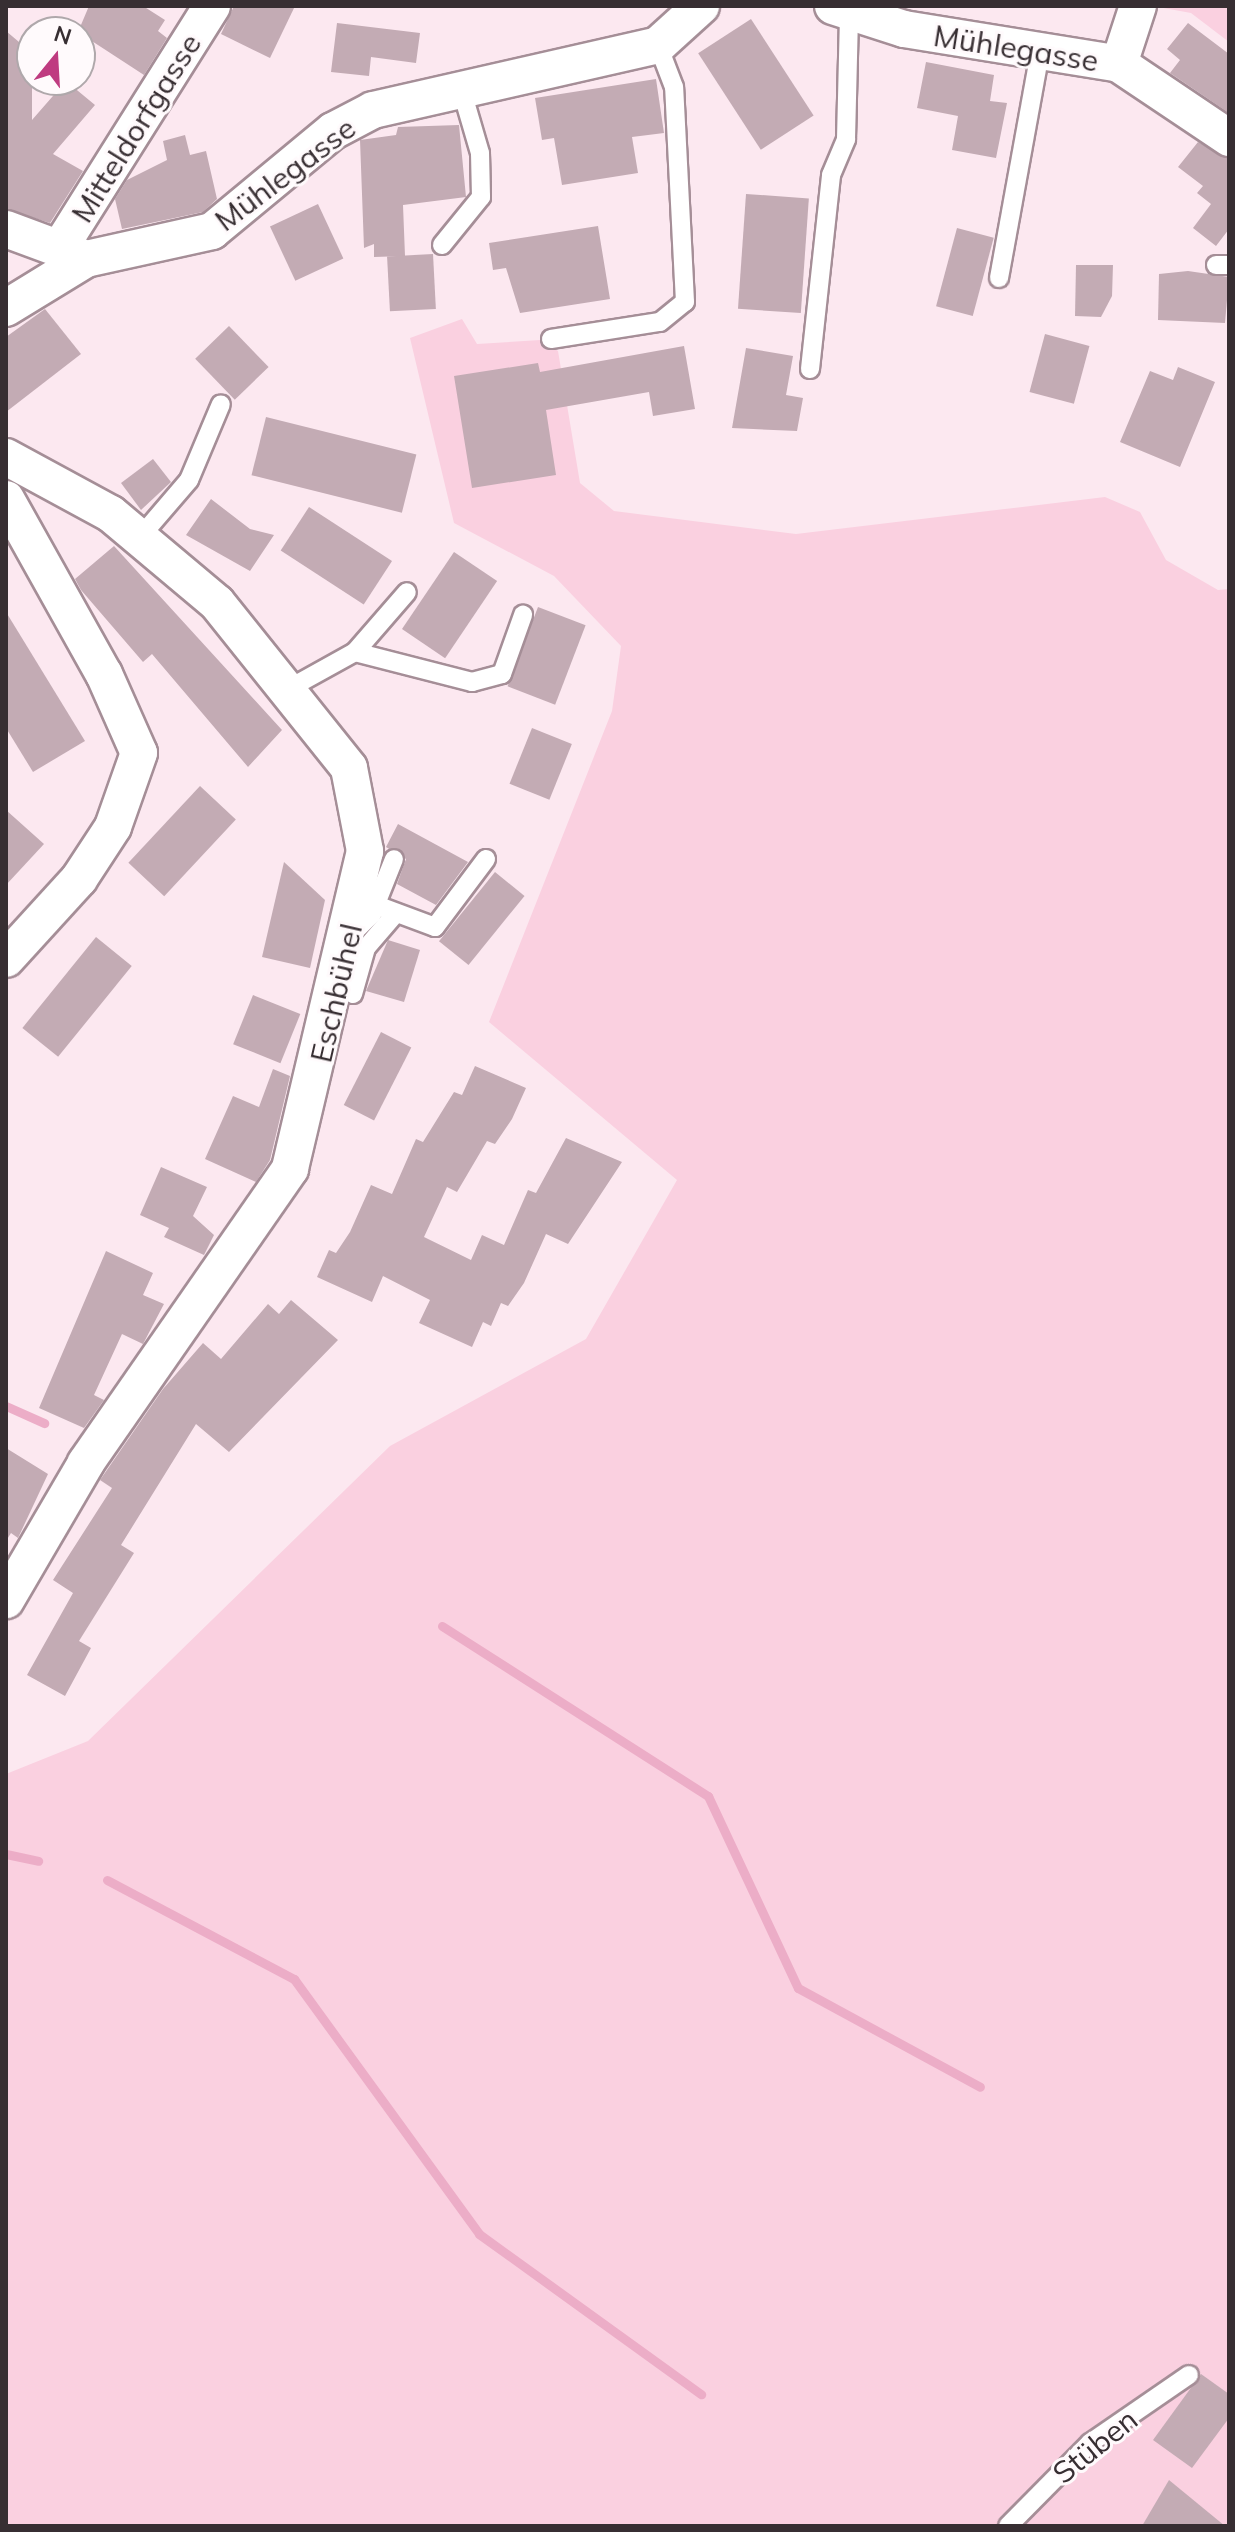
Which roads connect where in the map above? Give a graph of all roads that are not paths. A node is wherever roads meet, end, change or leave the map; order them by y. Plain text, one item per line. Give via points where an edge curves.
1 (212, 6) edge
2 (701, 6) edge
3 (1138, 8) edge
4 (841, 9) edge
5 (658, 45) junction
6 (1040, 52) junction
7 (1119, 64) junction
8 (461, 88) junction
9 (1229, 138) edge
10 (6, 229) edge
11 (442, 245) dead end
12 (73, 254) junction
13 (999, 278) dead end
14 (6, 308) edge
15 (551, 339) dead end
16 (810, 369) dead end
17 (221, 404) dead end
18 (6, 457) edge
19 (6, 499) edge
20 (141, 536) junction
21 (407, 592) dead end
22 (523, 615) dead end
23 (355, 652) junction
24 (290, 688) junction
25 (394, 859) dead end
26 (486, 859) dead end
27 (376, 905) junction
28 (395, 914) junction
29 (350, 936) junction
30 (6, 959) edge
31 (353, 994) dead end
32 (6, 1600) edge
33 (1189, 2375) dead end
34 (1008, 2526) edge

1 - 12 street, Mitteldorfgasse
2 - 5 street, Mühlegasse
3 - 7 street
4 - 6 street, Mühlegasse
4 - 16 lane via 846,139 831,175
5 - 8 street, Mühlegasse
5 - 15 lane via 674,87 685,302 660,322
6 - 7 street, Mühlegasse
6 - 13 lane
7 - 9 street, Mühlegasse
8 - 11 lane via 480,153 481,197
8 - 12 street, Mühlegasse via 373,110 333,131 212,231
10 - 12 street, Mitteldorfgasse
12 - 14 street, Mühlegasse
17 - 20 lane via 189,480
18 - 20 street, Eschbühel
19 - 30 street via 104,674 139,753 104,840
20 - 24 street, Eschbühel via 217,603
21 - 23 lane
22 - 23 lane via 502,674 472,682
23 - 24 lane
24 - 29 street, Eschbühel via 349,768 362,813 365,851
25 - 27 lane
26 - 28 lane via 435,927
27 - 28 lane
27 - 29 lane
28 - 31 lane via 366,948
29 - 32 street, Eschbühel via 290,1169 110,1427
33 - 34 lane, Stüben via 1090,2443

